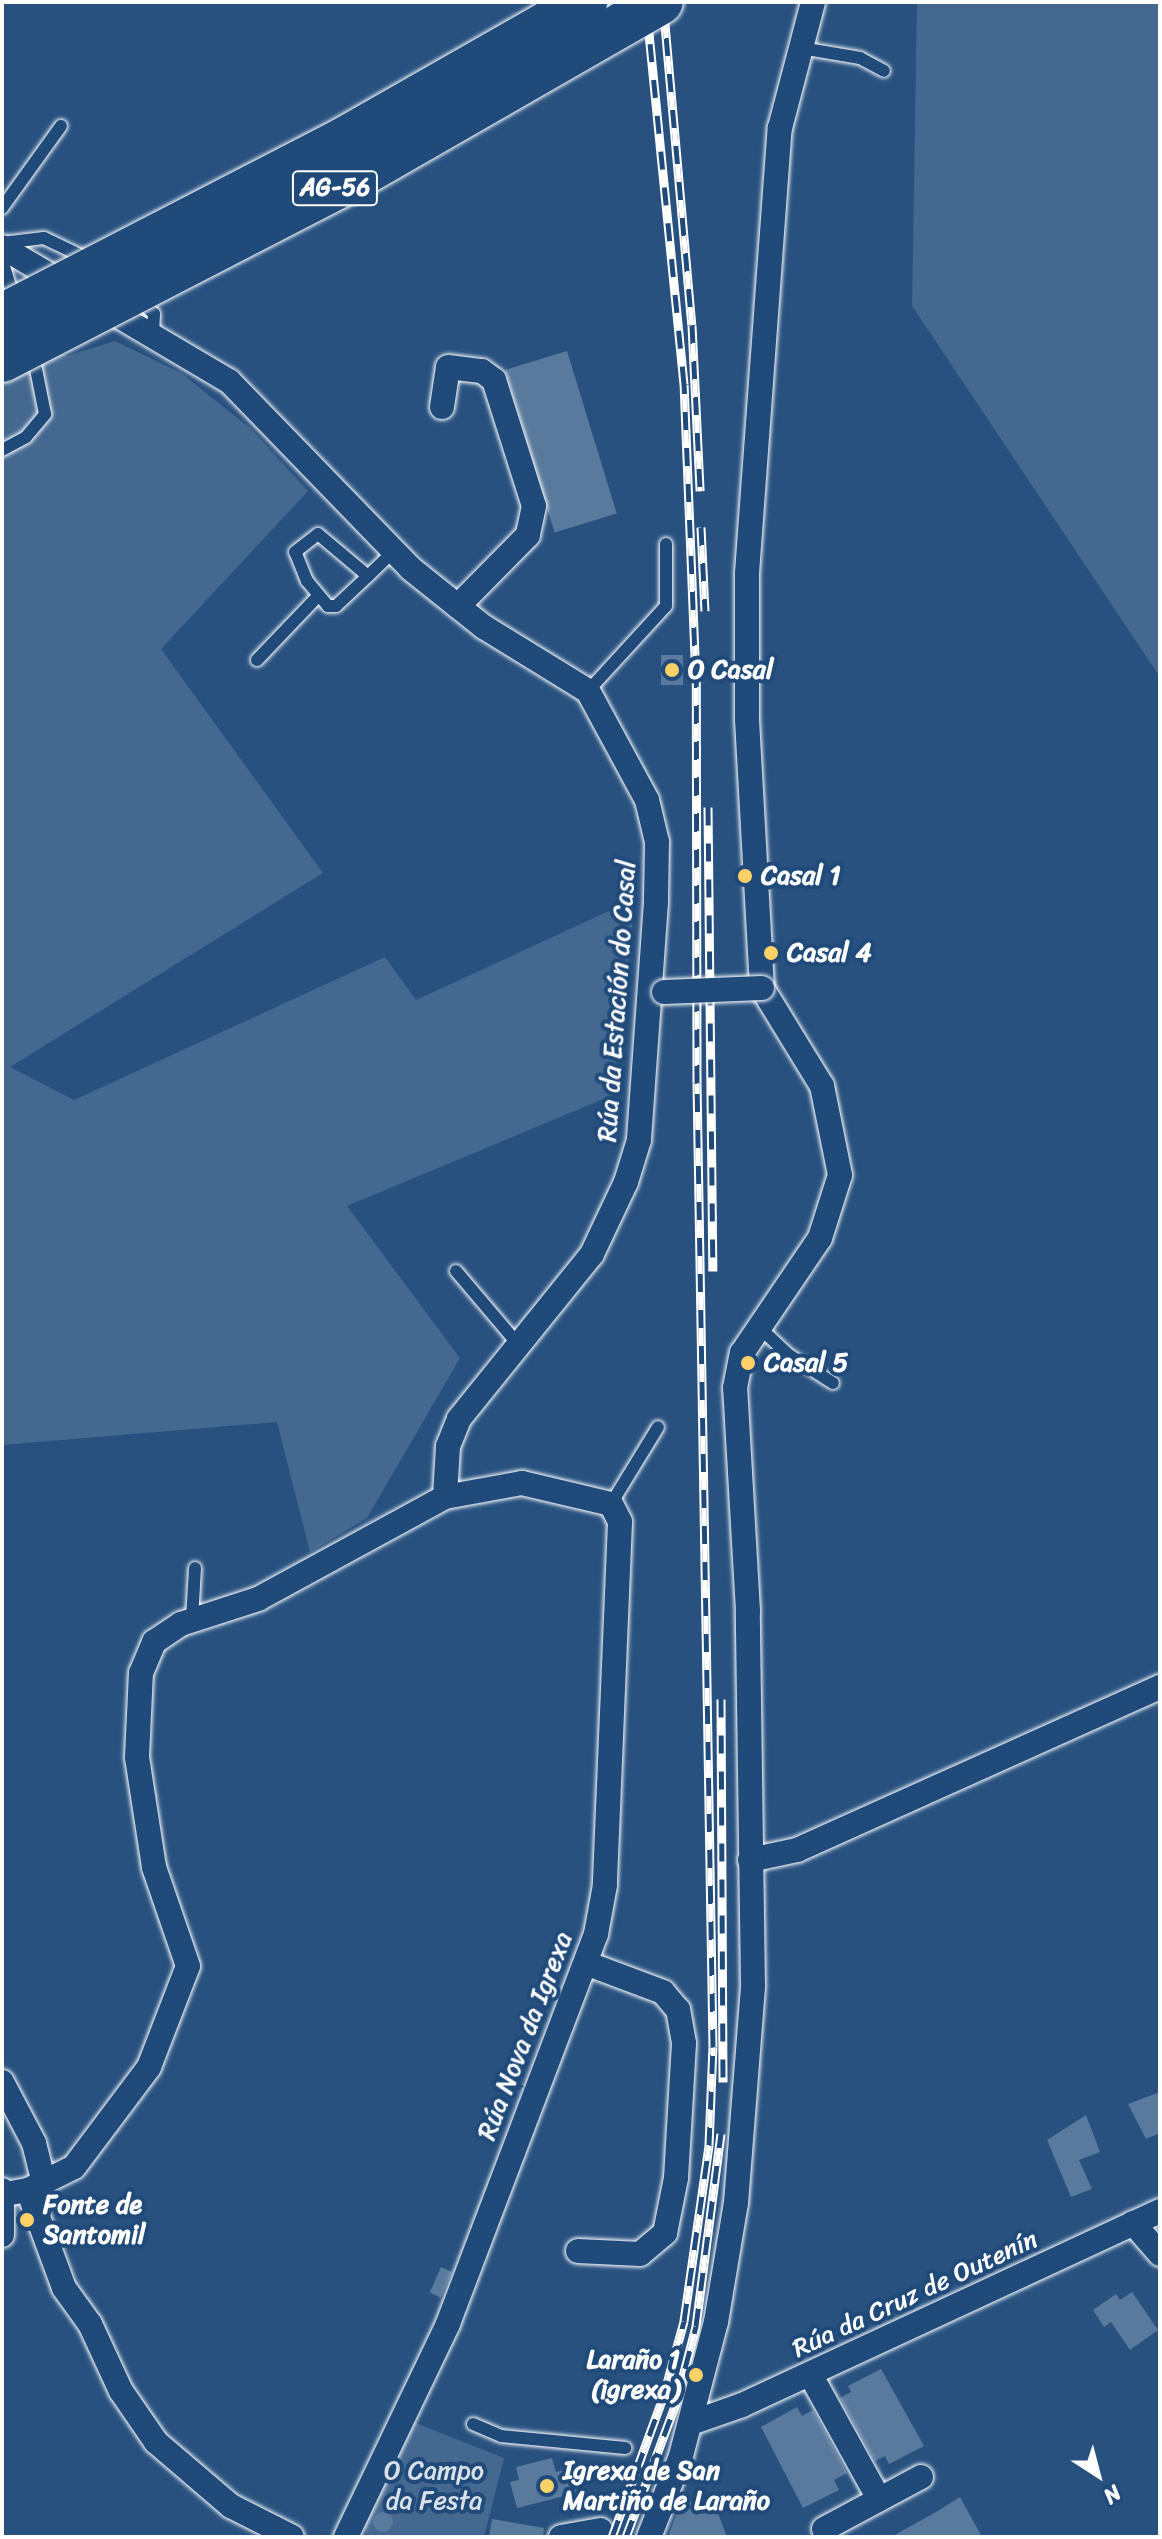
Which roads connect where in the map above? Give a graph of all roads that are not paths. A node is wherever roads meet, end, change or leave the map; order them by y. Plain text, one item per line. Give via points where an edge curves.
1 (585, 2) edge
2 (661, 2) edge
3 (813, 2) edge
4 (809, 50) junction
5 (884, 71) dead end
6 (61, 126) dead end
7 (2, 208) edge
8 (2, 245) edge
9 (2, 260) edge
10 (13, 334) edge
11 (153, 334) junction
12 (442, 407) dead end
13 (2, 450) edge
14 (666, 544) dead end
15 (394, 551) junction
16 (368, 576) junction
17 (318, 596) junction
18 (458, 606) junction
19 (257, 660) dead end
20 (588, 691) junction
21 (762, 988) junction
22 (656, 993) junction
23 (456, 1271) dead end
24 (760, 1328) junction
25 (518, 1344) junction
26 (833, 1383) dead end
27 (658, 1427) dead end
28 (445, 1497) junction
29 (611, 1504) junction
30 (195, 1568) dead end
31 (192, 1619) junction
32 (1160, 1687) edge
33 (750, 1860) junction
34 (588, 1964) junction
35 (2, 2082) edge
36 (20, 2190) edge
37 (1160, 2211) edge
38 (1133, 2223) junction
39 (2, 2235) edge
40 (578, 2251) dead end
41 (1160, 2254) edge
42 (810, 2374) junction
43 (691, 2423) junction
44 (473, 2424) dead end
45 (625, 2448) dead end
46 (921, 2477) dead end
47 (879, 2499) junction
48 (824, 2529) dead end
49 (600, 2530) dead end
50 (292, 2537) edge
51 (346, 2537) edge
52 (561, 2537) edge
53 (649, 2537) edge

1 - 10 highway, AG-56, bridge
2 - 10 highway, AG-56, bridge via 360,175
3 - 4 street
4 - 5 lane via 860,58
4 - 21 street via 780,128 747,573 747,719
6 - 7 lane
8 - 11 street, Rúa da Estación do Casal
8 - 11 lane via 44,238 80,252 154,314
9 - 10 lane
10 - 13 lane via 41,376 45,414 26,437
11 - 15 street, Rúa da Estación do Casal via 229,381
12 - 18 street via 448,367 482,371 494,380 534,506 528,535
14 - 20 lane via 666,606 641,640
15 - 16 lane
15 - 18 street, Rúa da Estación do Casal
16 - 17 lane via 336,606
16 - 17 lane via 318,534 295,552
17 - 19 lane
18 - 20 street, Rúa da Estación do Casal
20 - 22 street, Rúa da Estación do Casal via 629,760 647,800 657,842
21 - 22 street, bridge
21 - 24 street via 822,1086 840,1175 820,1238
22 - 25 street, Rúa da Estación do Casal via 639,1140 626,1182 592,1254
23 - 25 lane
24 - 26 lane via 789,1355
24 - 33 street via 742,1353 735,1388 748,1611
25 - 28 street, Rúa da Estación do Casal via 459,1419 448,1446
27 - 29 lane
28 - 29 street via 522,1483
28 - 31 street via 258,1599
29 - 34 street, Rúa Nova da Igrexa via 620,1522 605,1885
30 - 31 lane
31 - 36 street via 148,1650 141,1673 137,1757 154,1867 188,1966 149,2067 74,2167
32 - 33 street via 797,1850
33 - 43 street via 753,1987 736,2203 716,2322
34 - 40 street via 672,2000 684,2055 676,2178 665,2233 640,2254
34 - 51 street, Rúa Nova da Igrexa via 497,2184 448,2324
35 - 36 street via 34,2143
36 - 39 street
36 - 50 street via 64,2288 145,2428 167,2454 231,2506
37 - 38 street, Rúa da Cruz de Outenín
38 - 41 street
38 - 42 street, Rúa da Cruz de Outenín
42 - 43 street, Rúa da Cruz de Outenín
42 - 47 street
43 - 53 street
44 - 45 lane via 501,2436
46 - 47 street
47 - 48 street
49 - 52 street

